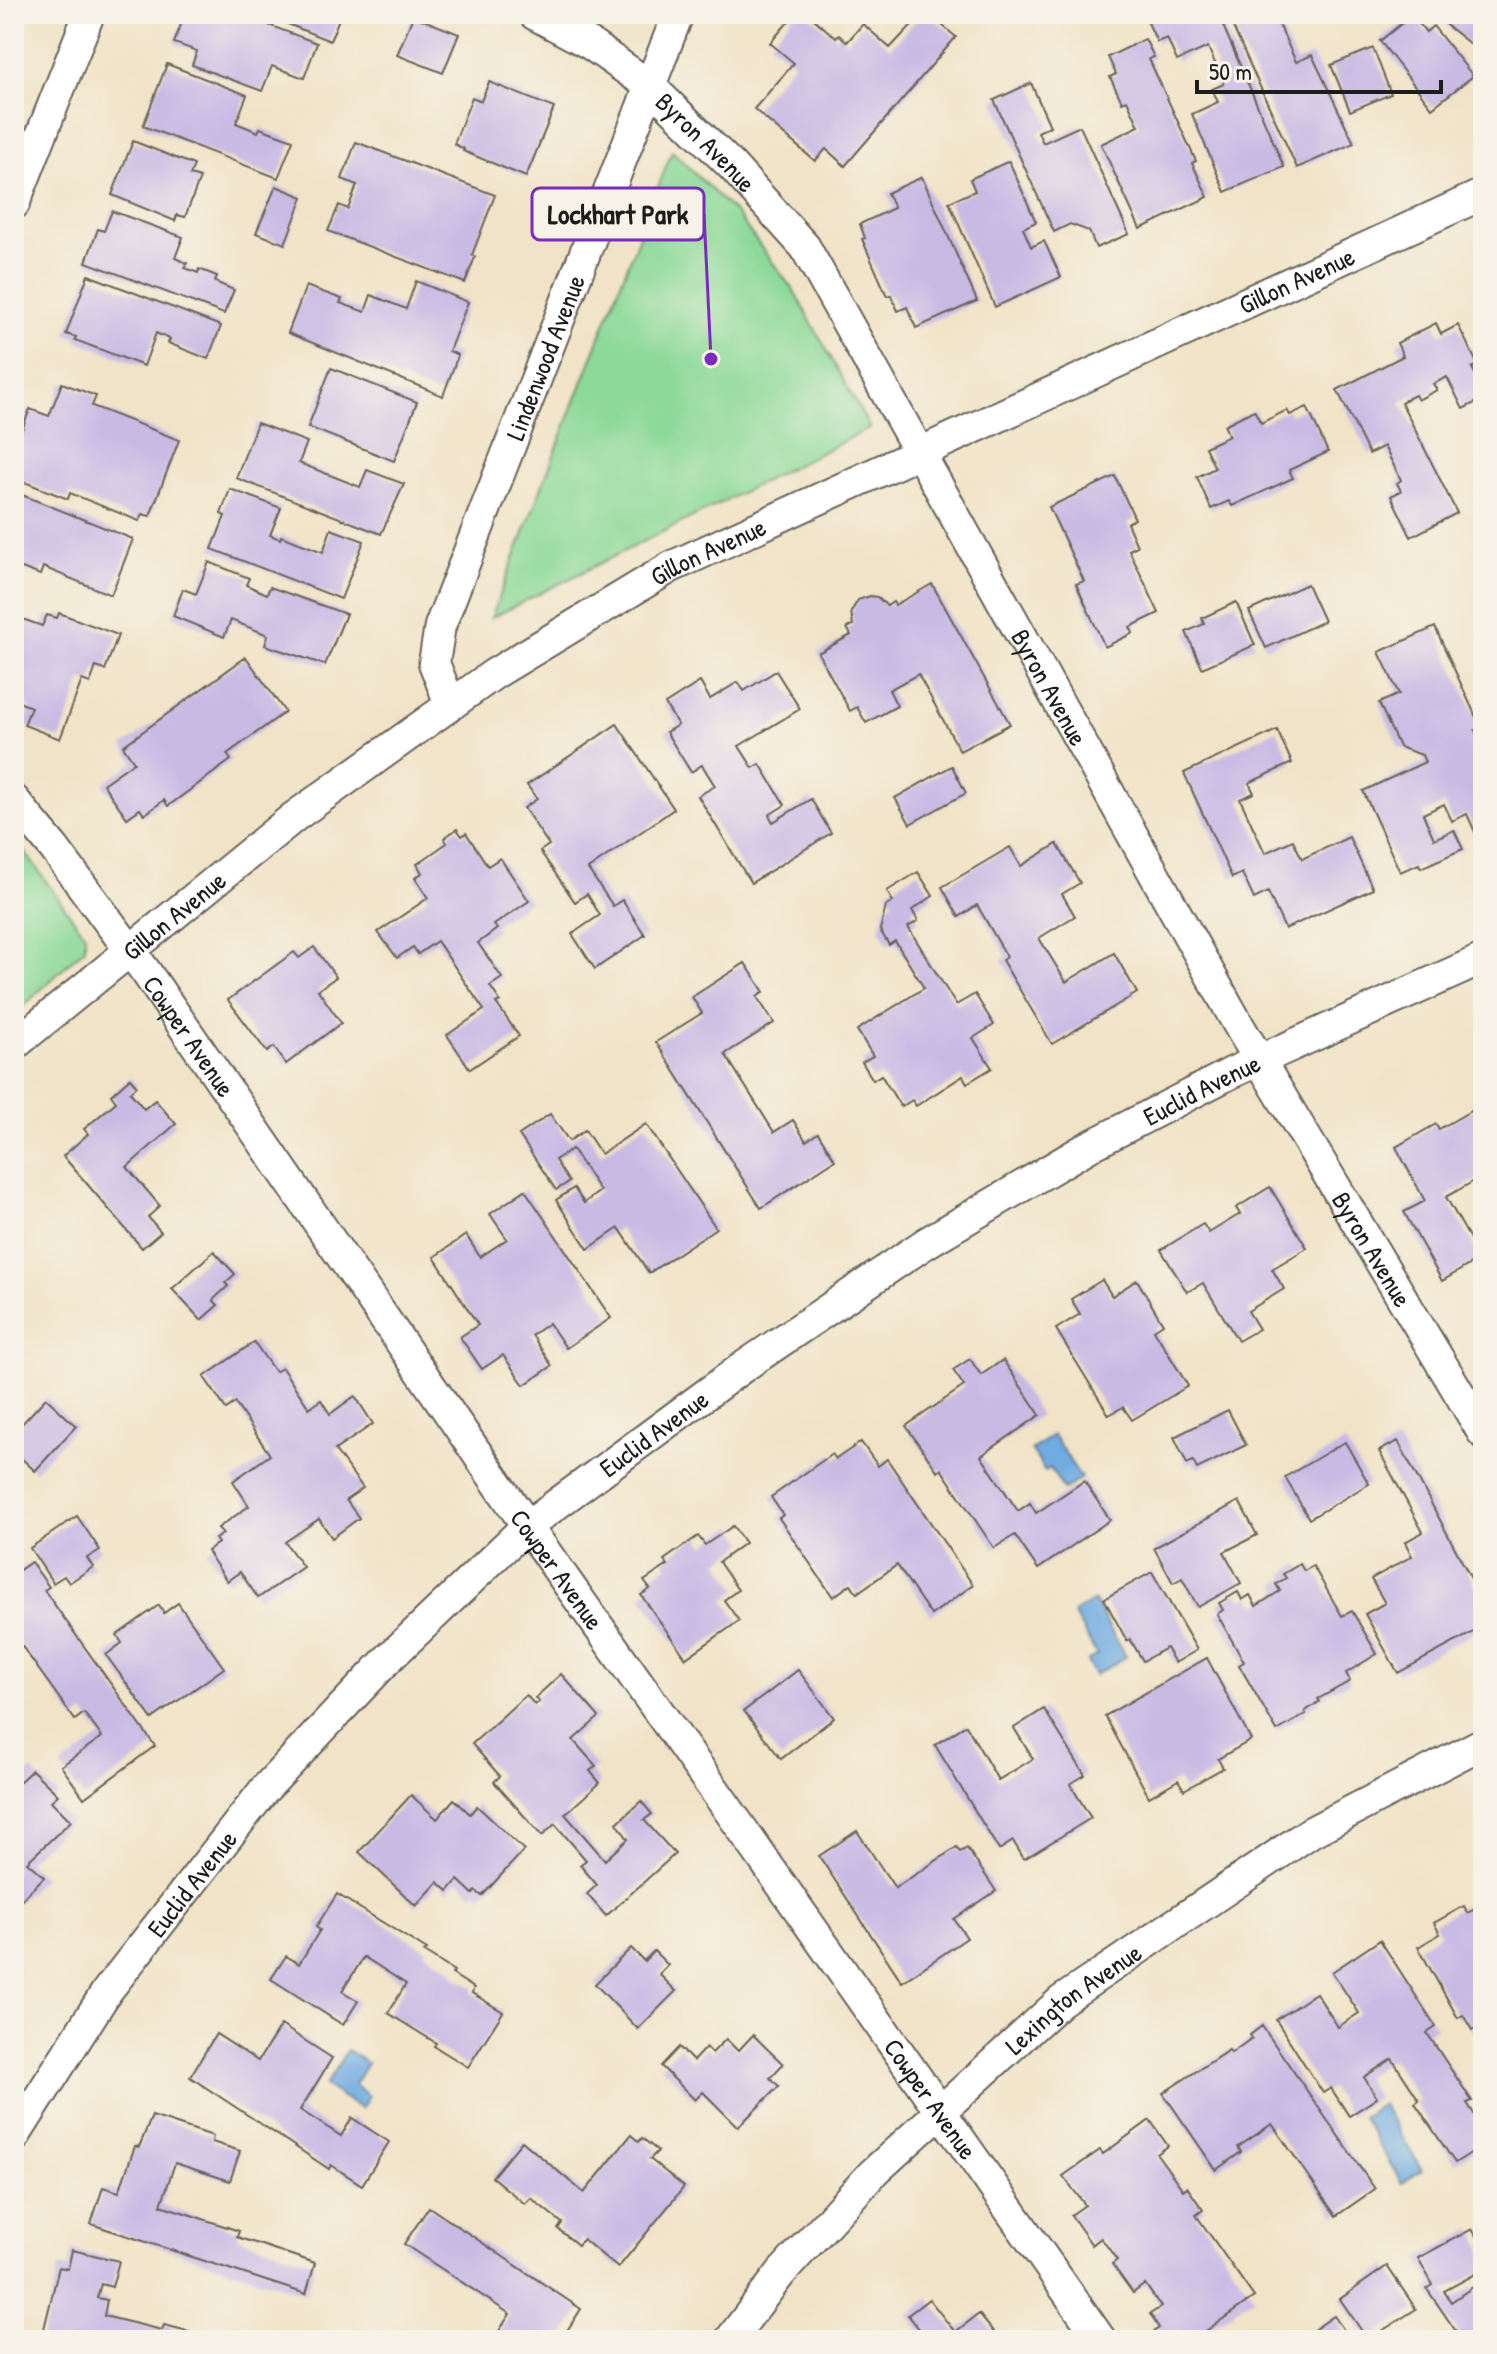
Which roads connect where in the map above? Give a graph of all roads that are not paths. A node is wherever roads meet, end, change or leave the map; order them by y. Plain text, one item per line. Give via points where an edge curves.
1 (89, 14) edge
2 (534, 14) edge
3 (678, 14) edge
4 (650, 86) junction
5 (1483, 194) edge
6 (14, 204) edge
7 (920, 451) junction
8 (450, 704) junction
9 (14, 800) edge
10 (129, 949) junction
11 (1483, 959) edge
12 (14, 1045) edge
13 (1259, 1059) junction
14 (1483, 1433) edge
15 (527, 1526) junction
16 (1483, 1743) edge
17 (939, 2110) junction
18 (14, 2137) edge
19 (730, 2340) edge
20 (1101, 2340) edge

1 - 6 street
2 - 4 street, Byron Avenue via 590,44
3 - 4 street, Lindenwood Avenue
4 - 7 street, Byron Avenue via 805,247
4 - 8 street, Lindenwood Avenue via 440,626 434,663
5 - 7 street, Gillon Avenue
7 - 8 street, Gillon Avenue via 671,567
7 - 13 street, Byron Avenue
8 - 10 street, Gillon Avenue via 294,817
9 - 10 street, Cowper Avenue
10 - 12 street, Gillon Avenue
10 - 15 street, Cowper Avenue
11 - 13 street, Euclid Avenue
13 - 14 street, Byron Avenue
13 - 15 street, Euclid Avenue via 1090,1146 926,1243 743,1367
15 - 17 street, Cowper Avenue
15 - 18 street, Euclid Avenue via 388,1659 265,1789 107,1991
16 - 17 street, Lexington Avenue via 1311,1832 1209,1899 1061,2001
17 - 19 street, Lexington Avenue via 781,2273
17 - 20 street, Cowper Avenue

